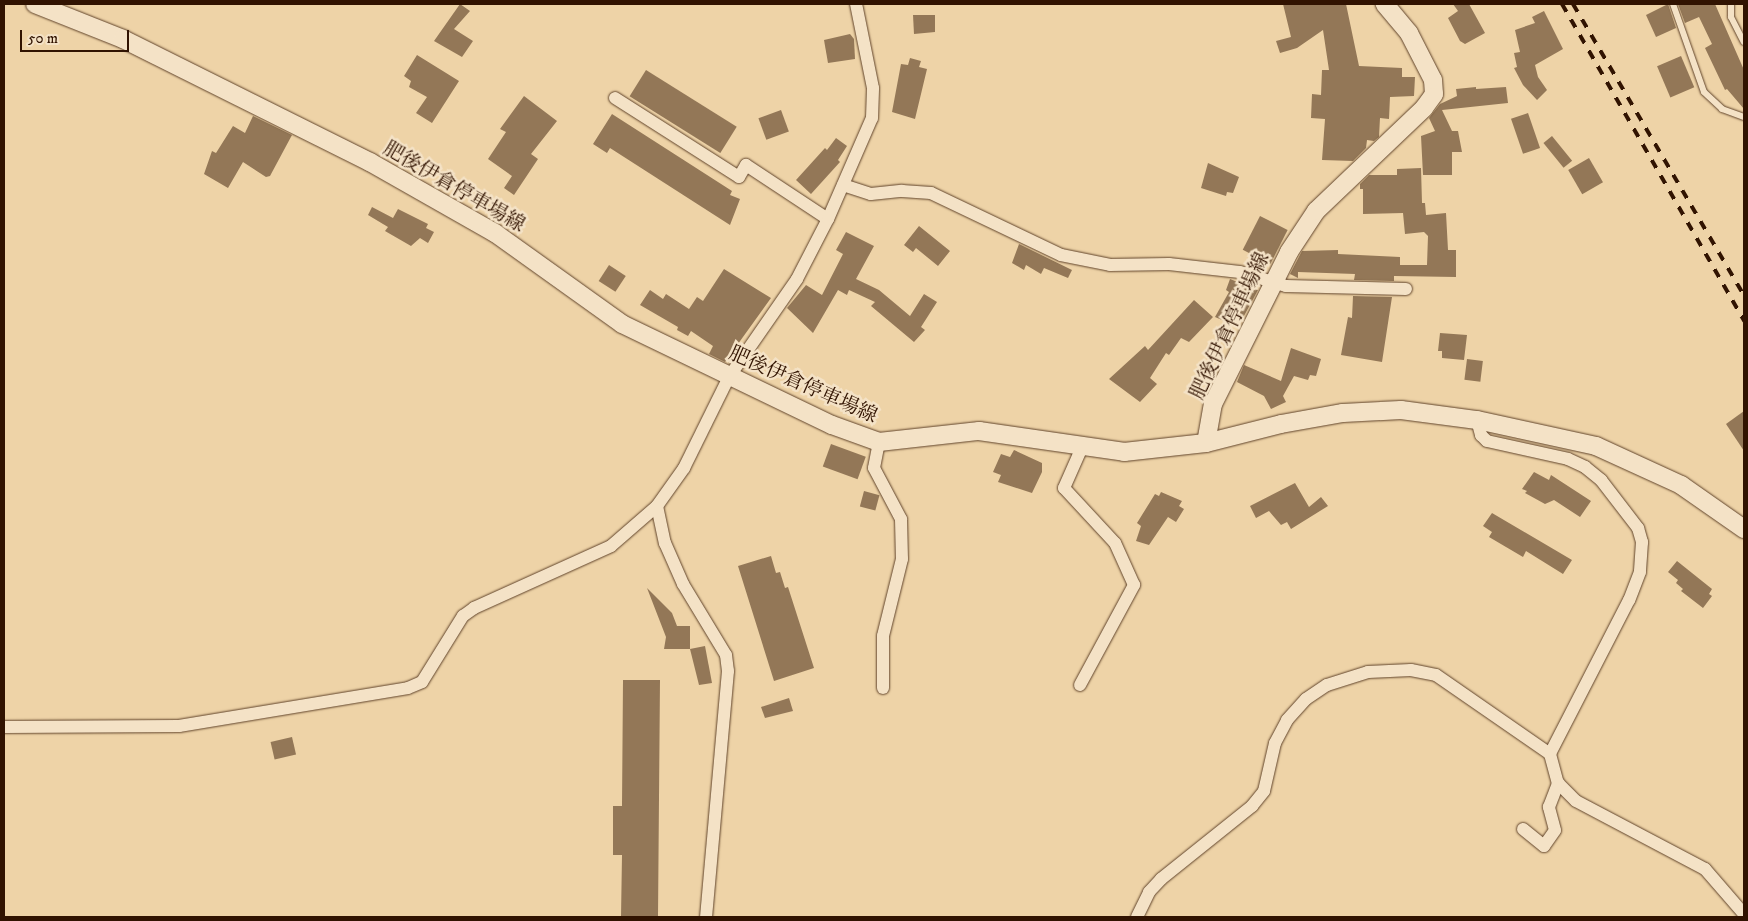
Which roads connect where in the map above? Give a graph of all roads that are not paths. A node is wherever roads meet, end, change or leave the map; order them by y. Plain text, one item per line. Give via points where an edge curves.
1 (35, 4) edge
2 (856, 4) edge
3 (1385, 4) edge
4 (1673, 4) edge
5 (1731, 4) edge
6 (1744, 42) edge
7 (616, 98) dead end
8 (1744, 117) edge
9 (843, 185) junction
10 (828, 219) junction
11 (1273, 285) junction
12 (1406, 289) dead end
13 (729, 377) junction
14 (1476, 420) junction
15 (879, 442) junction
16 (1206, 443) junction
17 (1083, 445) junction
18 (657, 506) junction
19 (1744, 530) edge
20 (1080, 684) dead end
21 (883, 688) dead end
22 (4, 727) edge
23 (1550, 754) junction
24 (1558, 783) junction
25 (1523, 829) dead end
26 (1744, 914) edge
27 (706, 917) edge
28 (1136, 917) edge

1 - 13 main road, 肥後伊倉停車場線 via 123,39 370,162 495,233 622,324
2 - 9 street via 873,88 872,118
3 - 11 main road, 肥後伊倉停車場線 via 1409,33 1433,80 1434,94 1424,108 1316,212 1288,252
4 - 8 lane via 1704,92 1722,109
5 - 6 lane via 1731,17
7 - 10 street via 739,178 746,164
9 - 10 street
9 - 11 street via 871,194 902,190 931,193 1061,255 1110,265 1170,264 1240,272
10 - 13 street via 797,279
11 - 12 street
11 - 16 main road, 肥後伊倉停車場線 via 1213,404
13 - 15 main road, 肥後伊倉停車場線 via 832,425
13 - 18 street via 684,468
14 - 16 main road via 1401,410 1343,412
14 - 19 main road via 1596,446 1681,485
14 - 23 street via 1481,435 1487,441 1568,459 1586,467 1638,528 1642,542 1640,572 1630,600
15 - 17 main road, 肥後伊倉停車場線 via 980,431
15 - 21 street via 874,468 900,519 902,559 882,636
16 - 17 main road, 肥後伊倉停車場線 via 1124,452
17 - 20 street via 1064,488 1115,543 1134,585
18 - 22 street via 611,546 462,616 422,682 408,688 179,726
18 - 27 street via 665,543 683,584 726,655 728,671
23 - 24 street
23 - 28 street via 1436,675 1411,670 1368,672 1327,685 1306,699 1287,720 1275,743 1264,790 1252,806 1161,879 1149,892
24 - 25 street via 1549,807 1555,830 1544,846
24 - 26 street via 1576,801 1705,869

